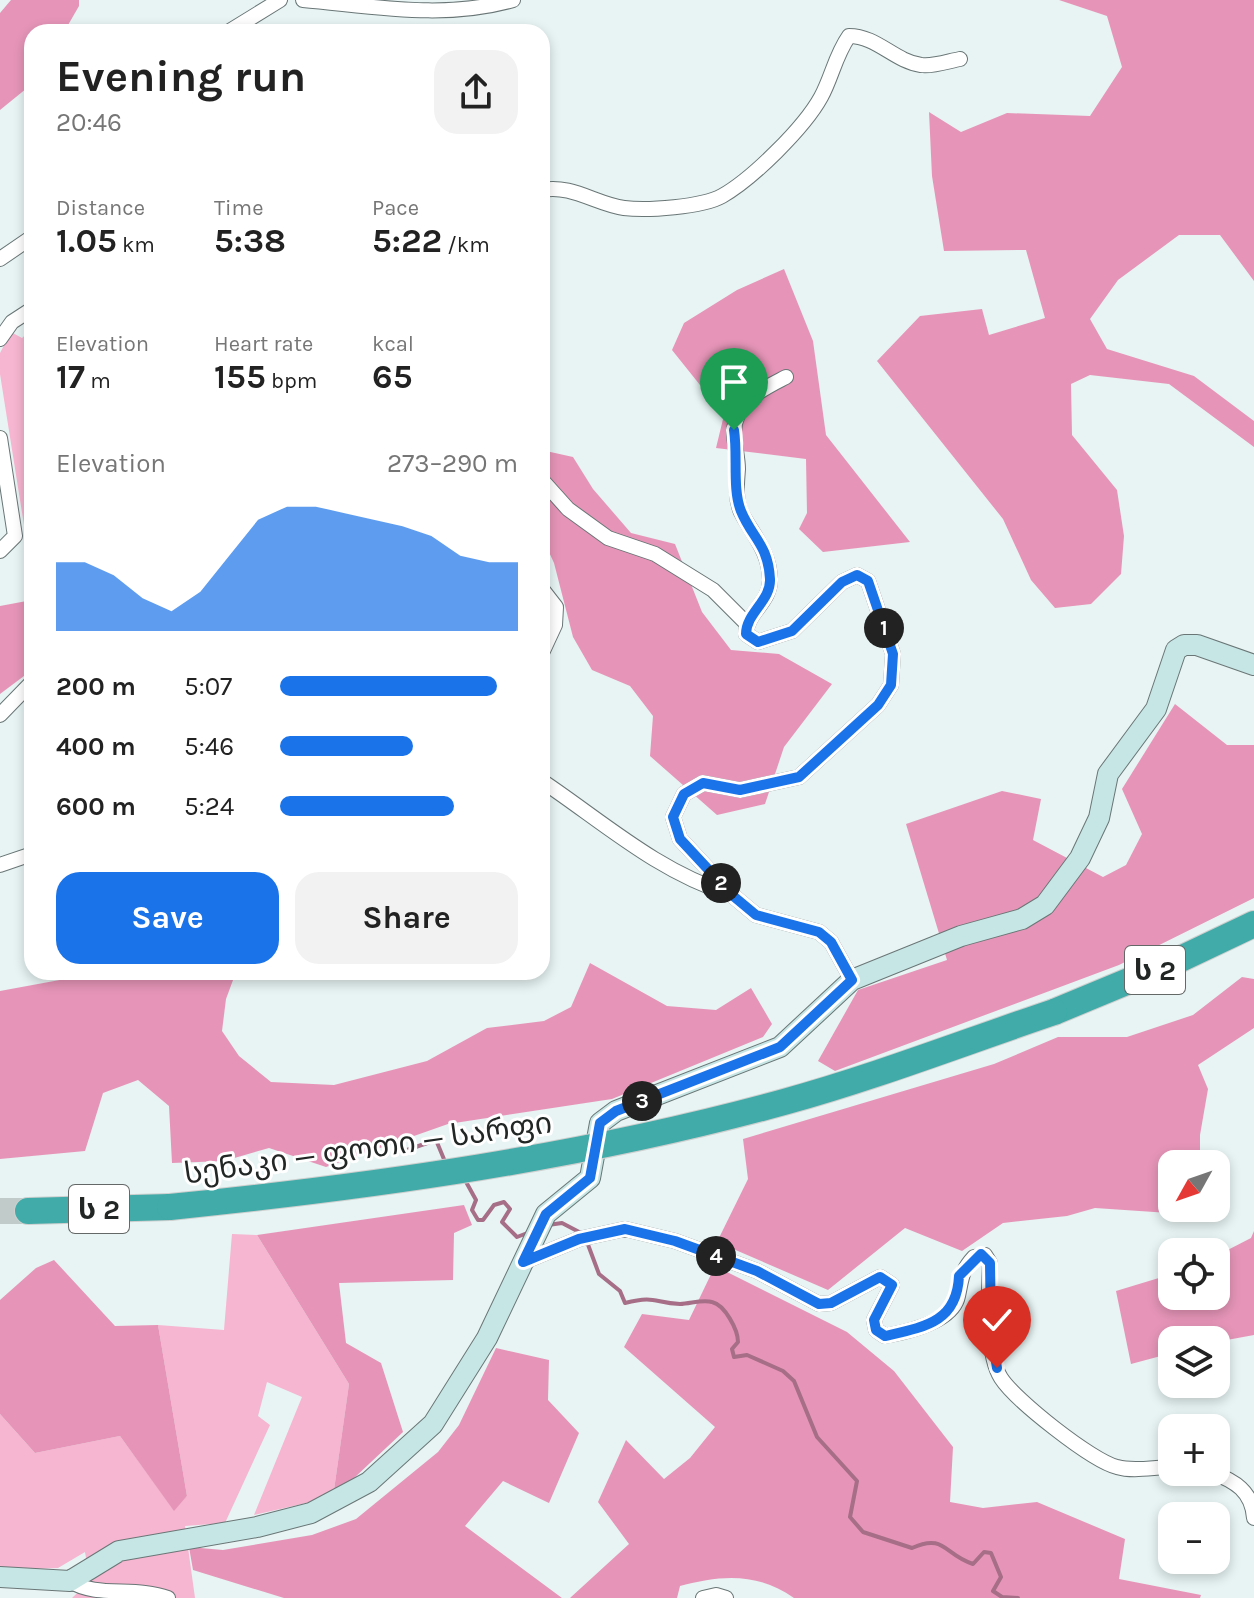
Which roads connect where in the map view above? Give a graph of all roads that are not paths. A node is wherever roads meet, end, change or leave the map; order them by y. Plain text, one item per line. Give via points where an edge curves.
1 (280, 0) edge
2 (303, 0) edge
3 (513, 0) edge
4 (241, 24) edge
5 (960, 59) dead end
6 (550, 188) edge
7 (24, 242) edge
8 (0, 259) edge
9 (24, 314) edge
10 (0, 339) edge
11 (786, 377) dead end
12 (0, 438) edge
13 (550, 489) edge
14 (0, 551) edge
15 (550, 599) edge
16 (746, 623) junction
17 (550, 636) edge
18 (1254, 665) edge
19 (24, 690) edge
20 (0, 715) edge
21 (550, 787) edge
22 (24, 857) edge
23 (0, 865) edge
24 (732, 895) junction
25 (1254, 924) edge
26 (852, 980) junction
27 (28, 1211) tunnel mouth
28 (523, 1262) junction
29 (1158, 1468) edge
30 (1230, 1482) edge
31 (1254, 1518) edge
32 (0, 1577) edge
33 (70, 1581) junction
34 (168, 1598) edge
35 (703, 1598) edge
36 (726, 1598) edge

1 - 4 street
2 - 3 street via 435,12 483,9
5 - 6 street via 922,65 865,36 849,36 798,131 720,197 624,208
7 - 8 street
9 - 10 street
11 - 16 street via 750,396 734,430 741,511 761,540 770,583
12 - 14 street via 15,536
13 - 16 street via 608,538 655,554 713,590
15 - 17 street via 556,607
16 - 24 street via 746,634 758,642 792,631 842,582 857,575 868,581 893,654 891,685 878,705 799,777 740,790 703,783 684,794 673,817 680,839
18 - 26 street via 1197,645 1176,650 1156,709 1108,774 1099,818 1080,858 1045,905 1022,919 961,936
19 - 20 street
21 - 24 street via 663,867
22 - 23 street
24 - 26 street via 756,915 819,932 831,942
25 - 27 highway, სენაკი — ფოთი — სარფი / ს 2, bridge via 1054,1012 785,1102 554,1156 272,1197 170,1207
26 - 28 street via 780,1047 616,1111 600,1123 590,1178 542,1222
28 - 29 street via 579,1239 625,1229 757,1271 819,1304 880,1277 892,1285 874,1320 876,1330 885,1336 947,1314 958,1298 964,1268 974,1257 985,1255 990,1263 991,1331 1002,1379 1077,1446 1114,1467
28 - 33 street via 487,1338 433,1424 369,1482 311,1513 119,1551
30 - 31 street via 1244,1489
32 - 33 street
33 - 34 street via 96,1595 151,1592
35 - 36 street

